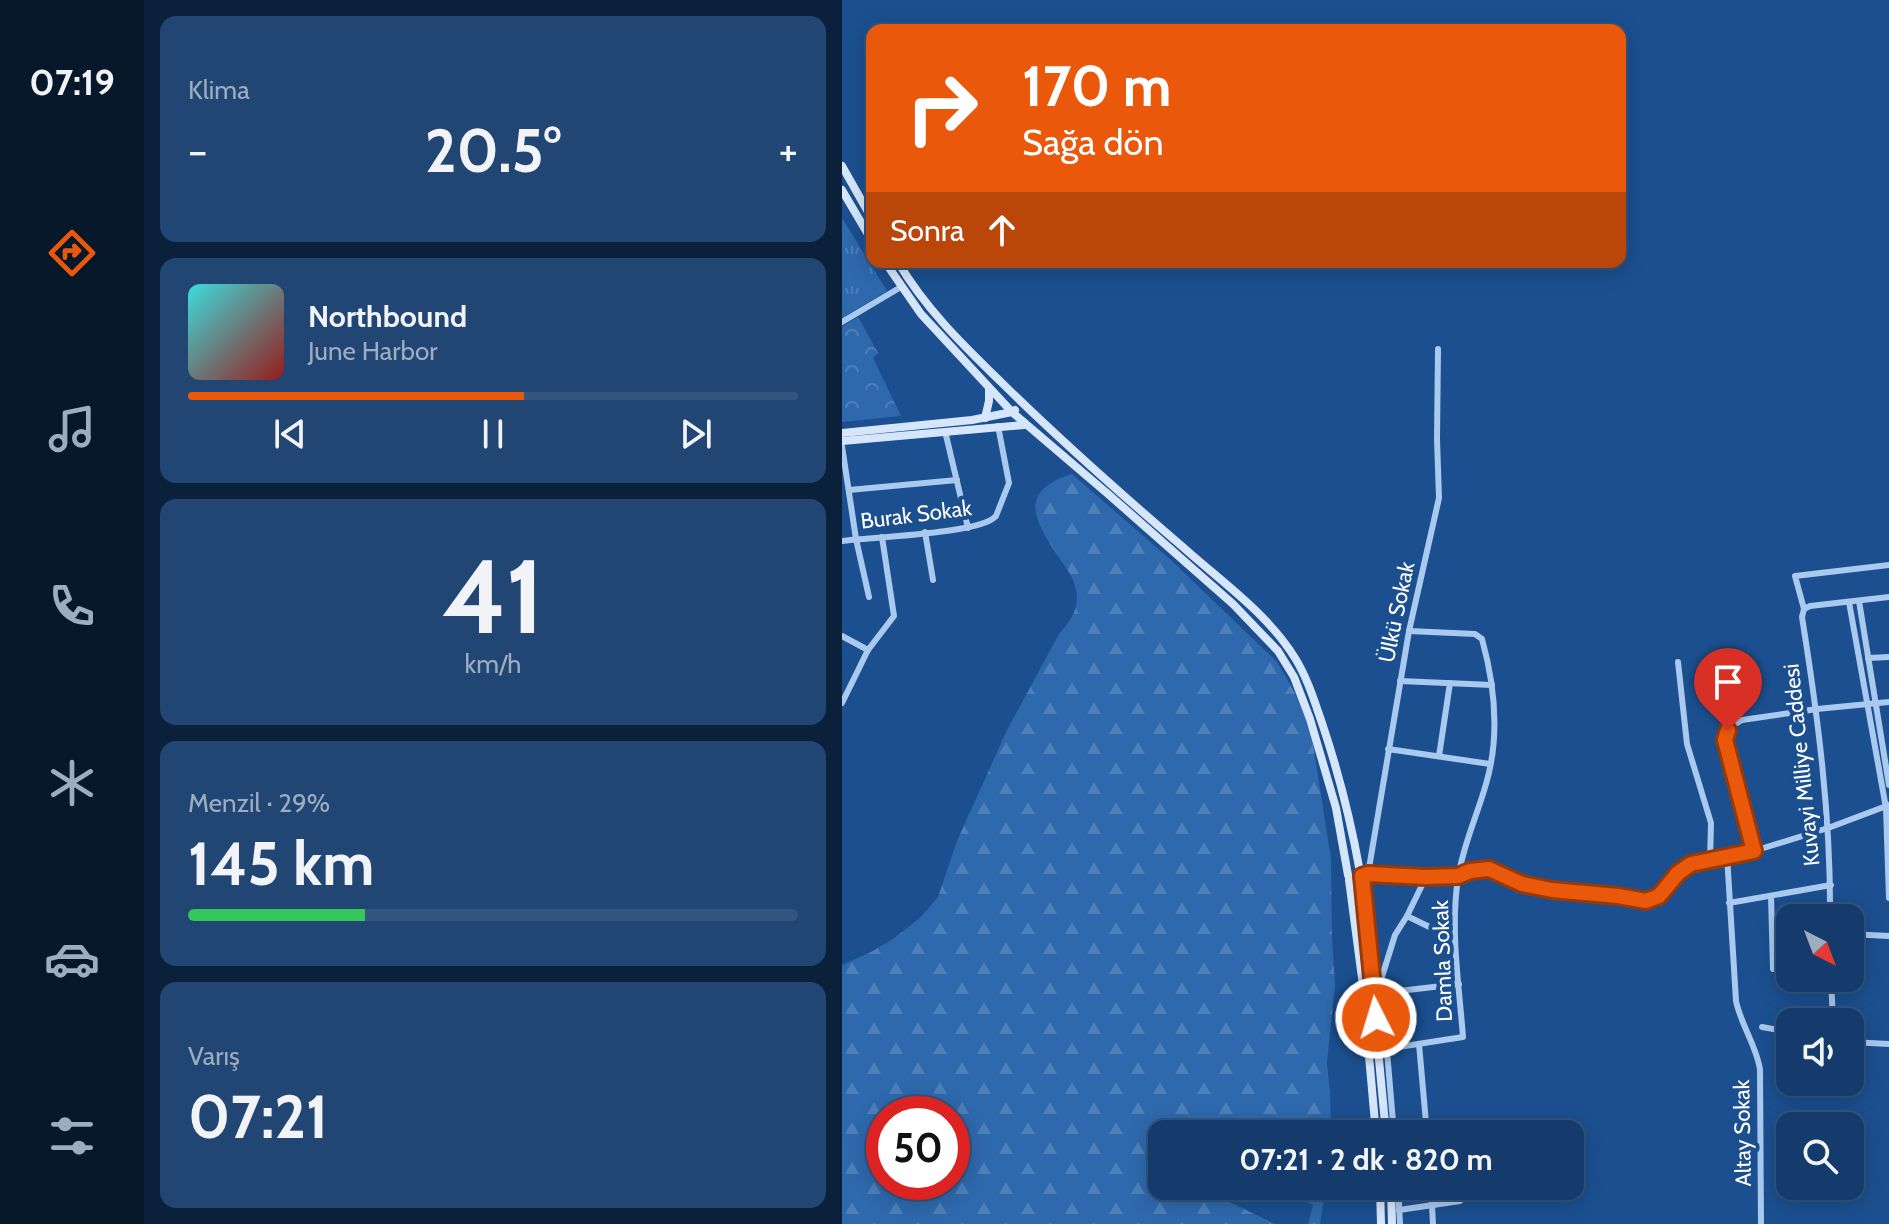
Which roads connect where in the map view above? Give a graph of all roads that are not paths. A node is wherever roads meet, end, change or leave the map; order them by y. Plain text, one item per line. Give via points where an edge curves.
1 (842, 166) edge
2 (842, 190) edge
3 (866, 208) edge
4 (866, 231) edge
5 (889, 268) edge
6 (902, 268) edge
7 (901, 287) junction
8 (842, 322) edge
9 (1438, 349) dead end
10 (989, 388) junction
11 (1022, 402) junction
12 (1012, 412) junction
13 (1035, 415) junction
14 (985, 418) junction
15 (1025, 425) junction
16 (998, 426) junction
17 (945, 431) junction
18 (842, 433) edge
19 (842, 443) edge
20 (957, 480) junction
21 (849, 490) junction
22 (968, 528) junction
23 (925, 532) junction
24 (882, 537) junction
25 (856, 539) junction
26 (842, 541) edge
27 (1889, 565) edge
28 (933, 580) dead end
29 (869, 597) dead end
30 (1889, 597) edge
31 (1859, 601) junction
32 (1849, 602) junction
33 (1804, 609) junction
34 (1409, 631) junction
35 (842, 636) edge
36 (868, 650) junction
37 (1889, 657) edge
38 (1868, 658) junction
39 (1678, 662) dead end
40 (1400, 681) junction
41 (1450, 683) junction
42 (1492, 685) junction
43 (1889, 702) edge
44 (842, 703) edge
45 (1871, 704) junction
46 (1817, 709) junction
47 (1388, 749) junction
48 (1439, 756) junction
49 (1490, 764) junction
50 (1889, 785) edge
51 (1887, 806) edge
52 (1828, 828) junction
53 (1754, 851) junction
54 (1727, 855) junction
55 (1710, 861) junction
56 (1363, 875) junction
57 (1458, 876) junction
58 (1426, 877) junction
59 (1348, 878) junction
60 (1831, 885) junction
61 (1771, 896) junction
62 (1889, 898) edge
63 (1729, 903) junction
64 (1830, 904) edge
65 (1407, 916) junction
66 (1864, 935) edge
67 (1889, 936) edge
68 (1454, 939) junction
69 (1773, 969) dead end
70 (1459, 984) junction
71 (1382, 993) junction
72 (1762, 1027) dead end
73 (1776, 1030) edge
74 (1864, 1043) edge
75 (1419, 1044) junction
76 (1889, 1044) edge
77 (1383, 1050) junction
78 (1375, 1120) edge
79 (1386, 1120) edge
80 (1392, 1120) edge
81 (1426, 1120) edge
82 (1380, 1200) edge
83 (1391, 1200) edge
84 (1399, 1200) edge
85 (1432, 1200) edge
86 (1460, 1201) dead end
87 (1432, 1205) junction
88 (1399, 1210) junction
89 (1381, 1224) edge
90 (1392, 1224) edge
91 (1400, 1224) edge
92 (1433, 1224) edge
93 (1761, 1224) edge

1 - 3 main road
2 - 4 main road
5 - 7 main road
6 - 11 main road via 942,323
7 - 8 street
7 - 10 main road
9 - 34 street, Ülkü Sokak via 1439,498
10 - 12 main road
10 - 14 main road
11 - 12 main road
11 - 13 main road
12 - 14 main road
12 - 15 main road
13 - 15 main road
13 - 56 main road via 1251,607 1288,648 1310,687 1330,746
14 - 18 main road
15 - 16 main road
15 - 59 main road via 1233,604 1278,651 1310,719 1336,808
16 - 17 main road
16 - 22 street, Burak Sokak via 1009,483 994,520
17 - 19 main road
17 - 20 street
19 - 21 street
20 - 21 street
20 - 22 street
21 - 25 street
22 - 23 street, Burak Sokak
23 - 24 street, Burak Sokak
23 - 28 street
24 - 25 street, Burak Sokak
24 - 36 street via 894,616
25 - 26 street, Burak Sokak
25 - 29 street
27 - 33 street, Kuvayi Milliye Caddesi via 1795,576
30 - 31 street
31 - 32 street
31 - 38 street
32 - 33 street
32 - 45 street
33 - 46 street, Kuvayi Milliye Caddesi
34 - 40 street, Ülkü Sokak
34 - 42 street, Damla Sokak via 1479,636
35 - 36 street
36 - 44 street
37 - 38 street
38 - 45 street
39 - 55 street via 1687,744 1711,823
40 - 41 street
40 - 47 street, Ülkü Sokak
41 - 42 street
41 - 48 street
42 - 49 street, Damla Sokak
43 - 45 street
45 - 46 street
45 - 50 street
45 - 51 street
46 - 52 street, Kuvayi Milliye Caddesi
46 - 53 street via 1742,720 1728,730 1725,740
47 - 48 street
47 - 56 street, Ülkü Sokak
48 - 49 street
49 - 57 street, Damla Sokak
51 - 52 street
51 - 62 street
52 - 53 street
52 - 60 street, Kuvayi Milliye Caddesi
53 - 54 street
54 - 55 street
54 - 63 street, Altay Sokak
55 - 57 street via 1682,869 1659,896 1646,901 1522,884 1489,869
56 - 58 street
56 - 59 main road via 1357,884
56 - 77 main road
57 - 58 street
57 - 68 street, Damla Sokak
58 - 65 street
59 - 78 main road
60 - 61 street
60 - 64 street, Kuvayi Milliye Caddesi
61 - 63 street
61 - 69 street
63 - 93 street, Altay Sokak via 1736,1001 1760,1069
65 - 68 street
65 - 71 street via 1395,935
66 - 67 street
68 - 70 street, Damla Sokak
70 - 71 street
70 - 75 street, Damla Sokak via 1463,1037
71 - 77 street
72 - 73 street
74 - 76 street
75 - 77 street, Damla Sokak
75 - 81 street
77 - 79 main road
77 - 80 street
82 - 89 main road
83 - 90 main road
84 - 88 street
85 - 87 street
86 - 87 street
87 - 88 street
87 - 92 street
88 - 91 street

